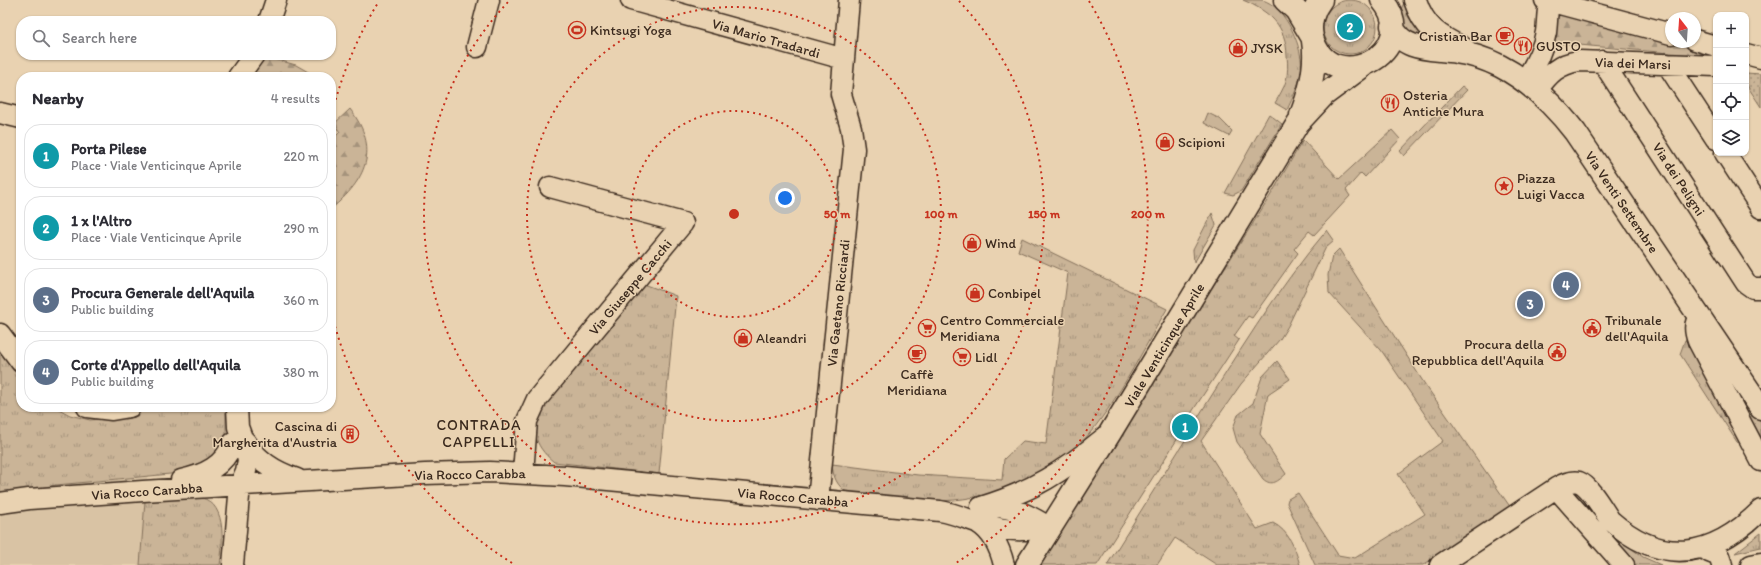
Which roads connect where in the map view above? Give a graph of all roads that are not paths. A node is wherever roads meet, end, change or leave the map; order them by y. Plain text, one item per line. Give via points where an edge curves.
1 (276, 0) edge
2 (489, 0) edge
3 (632, 0) edge
4 (849, 0) edge
5 (1285, 0) edge
6 (1321, 0) edge
7 (1415, 0) edge
8 (1547, 5) edge
9 (1390, 10) edge
10 (271, 16) edge
11 (1665, 33) edge
12 (1312, 38) junction
13 (1701, 42) edge
14 (1544, 43) junction
15 (1713, 45) edge
16 (477, 47) dead end
17 (1440, 50) junction
18 (1749, 55) edge
19 (1761, 58) edge
20 (844, 59) junction
21 (1485, 59) junction
22 (250, 60) edge
23 (1602, 61) junction
24 (1573, 62) junction
25 (1368, 63) junction
26 (1667, 64) junction
27 (1713, 66) edge
28 (1749, 67) edge
29 (1761, 68) edge
30 (242, 72) edge
31 (1531, 85) junction
32 (0, 113) edge
33 (16, 117) edge
34 (1298, 123) junction
35 (1713, 134) edge
36 (1727, 156) edge
37 (550, 187) dead end
38 (1761, 208) edge
39 (1761, 288) edge
40 (1699, 318) junction
41 (0, 334) edge
42 (16, 355) edge
43 (1761, 408) edge
44 (237, 412) edge
45 (1110, 433) junction
46 (238, 436) junction
47 (1761, 461) edge
48 (523, 473) junction
49 (305, 481) junction
50 (240, 485) junction
51 (1556, 488) junction
52 (143, 491) junction
53 (818, 500) junction
54 (0, 503) edge
55 (1761, 510) edge
56 (979, 515) junction
57 (1050, 528) junction
58 (1708, 560) edge
59 (1761, 563) edge
60 (233, 565) edge
61 (1004, 565) edge
62 (1027, 565) edge
63 (1440, 565) edge
64 (1624, 565) edge
65 (1751, 565) edge

1 - 10 street
2 - 16 street
3 - 20 street, Via Mario Tradardi
4 - 20 street
5 - 12 main road via 1296,10
6 - 12 main road, Viale Venticinque Aprile via 1313,14
7 - 21 main road via 1423,20 1432,30 1446,40
8 - 11 street
8 - 14 street
9 - 17 main road, Via Venti Settembre via 1400,38 1408,44
9 - 25 main road via 1389,43 1383,53
12 - 25 main road via 1320,52 1342,67
12 - 34 main road, Viale Venticinque Aprile via 1312,75
13 - 15 street
14 - 24 street via 1545,51 1550,57
14 - 31 street via 1534,65
17 - 21 main road, Via Venti Settembre
17 - 25 main road, Via Venti Settembre via 1395,55
18 - 19 street
20 - 53 street, Via Gaetano Ricciardi via 841,94 852,128 854,149
21 - 31 main road, Via Venti Settembre
22 - 30 street
23 - 24 street, Via dei Marsi
23 - 26 street, Via dei Marsi
23 - 39 street, Via dei Peligni via 1746,283 1753,288
24 - 31 street, Via dei Marsi via 1553,70
25 - 34 main road, Viale Venticinque Aprile via 1331,88
26 - 27 street, Via dei Marsi
26 - 35 street
28 - 29 street
31 - 40 main road, Via Venti Settembre via 1556,108 1575,132
32 - 33 street
34 - 45 main road, Viale Venticinque Aprile
36 - 38 street
37 - 48 street, Via Giuseppe Cacchi via 683,223 537,399 527,421
40 - 43 main road, Via Venti Settembre
40 - 47 street via 1695,326 1698,341
41 - 42 street
44 - 46 street
45 - 56 street via 1044,482
45 - 57 main road, Viale Venticinque Aprile
46 - 49 street via 267,466 281,474
46 - 50 street via 248,460
46 - 52 street via 222,461 206,473
48 - 49 street, Via Rocco Carabba via 433,474
48 - 53 street, Via Rocco Carabba
49 - 50 street, Via Rocco Carabba
50 - 52 street, Via Rocco Carabba
50 - 60 street
51 - 58 street via 1569,482 1580,483 1587,488 1621,534 1652,558 1674,563
51 - 63 street
51 - 64 street
52 - 54 street, Via Rocco Carabba
53 - 56 street, Via Rocco Carabba
55 - 58 street
56 - 57 street, Via Rocco Carabba via 998,507 1020,511
56 - 61 street, Via Rocco Carabba via 993,537
57 - 62 main road, Viale Venticinque Aprile
59 - 65 street

